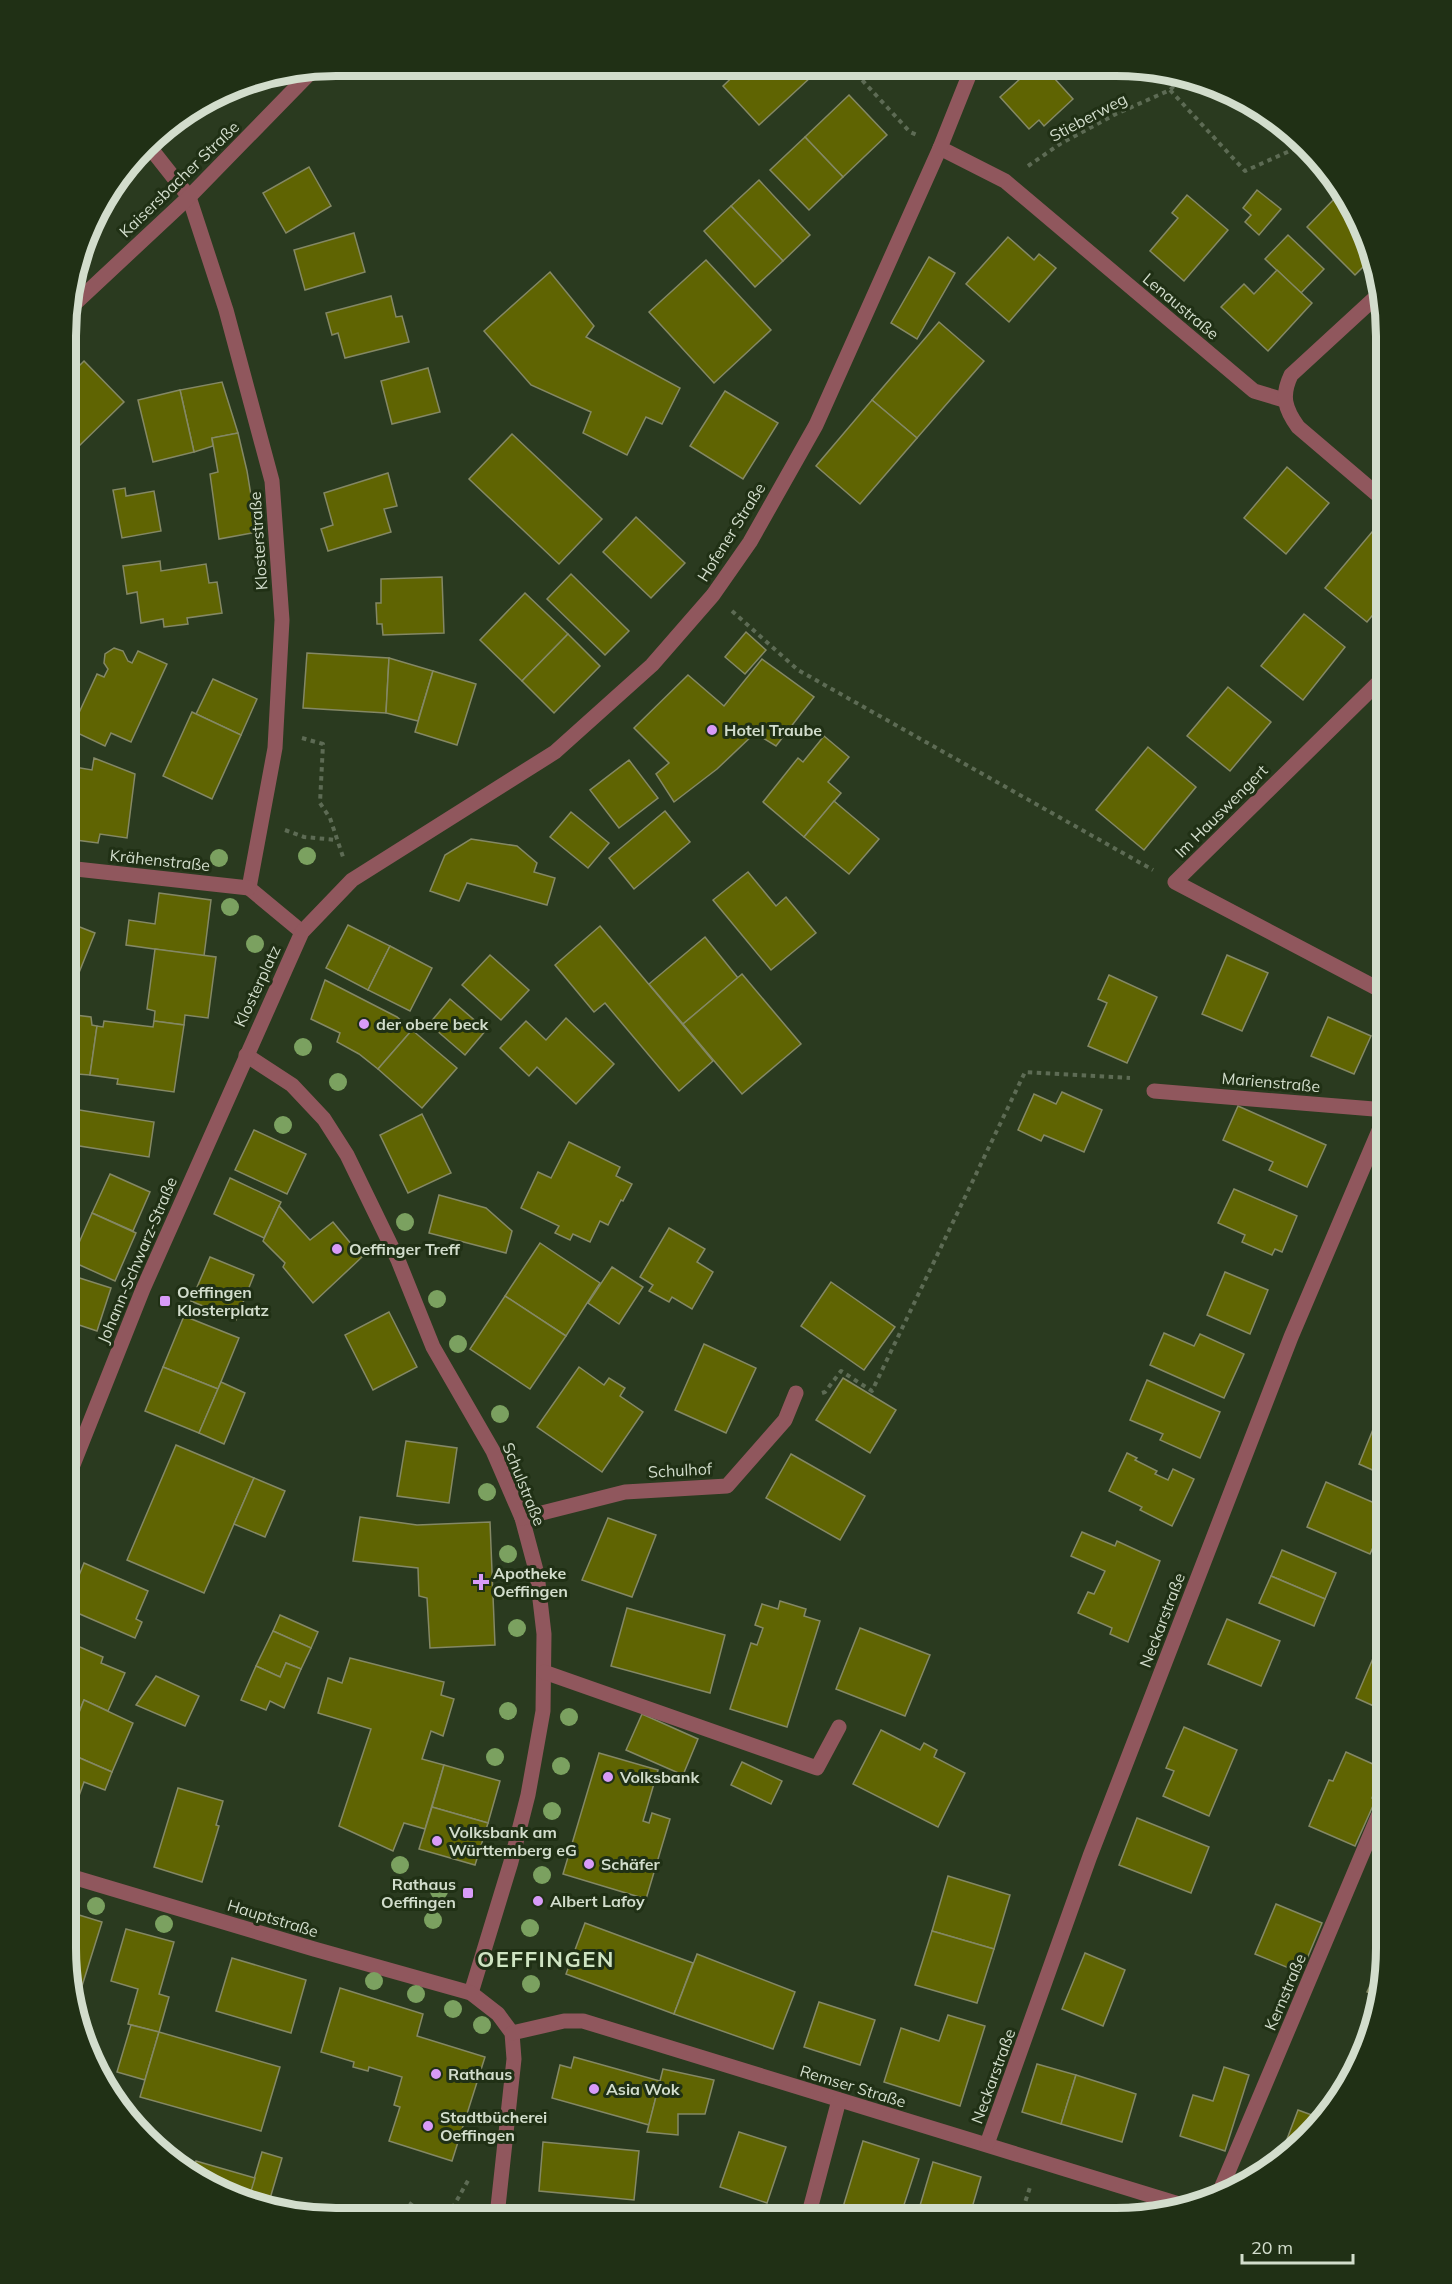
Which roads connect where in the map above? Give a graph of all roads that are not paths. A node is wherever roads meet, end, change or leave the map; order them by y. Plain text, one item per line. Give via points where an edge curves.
1 (969, 76) edge
2 (304, 79) edge
3 (940, 148) junction
4 (153, 153) edge
5 (189, 197) junction
6 (79, 299) edge
7 (1373, 301) edge
8 (1284, 400) junction
9 (1376, 493) edge
10 (1376, 685) edge
11 (76, 869) edge
12 (249, 888) junction
13 (302, 932) junction
14 (1376, 988) edge
15 (246, 1055) junction
16 (1161, 1091) road end
17 (1376, 1111) edge
18 (1376, 1136) edge
19 (796, 1393) dead end
20 (76, 1457) edge
21 (522, 1518) junction
22 (544, 1672) junction
23 (839, 1727) dead end
24 (1376, 1821) edge
25 (76, 1878) edge
26 (471, 1993) junction
27 (512, 2033) junction
28 (839, 2100) junction
29 (987, 2144) junction
30 (1223, 2185) edge
31 (1171, 2202) edge
32 (498, 2208) edge
33 (810, 2208) edge

1 - 3 street, Hofener Straße
2 - 5 street, Kaisersbacher Straße
3 - 8 street, Lenaustraße via 1005,181 1254,391
3 - 13 street, Hofener Straße via 816,425 750,542 713,595 652,665 555,752 352,880
4 - 5 street, Klosterstraße
5 - 6 street, Kaisersbacher Straße
5 - 12 street, Klosterstraße via 226,310 272,481 282,620 276,732
7 - 8 street via 1291,375
8 - 9 street via 1298,427
10 - 14 street, Im Hauswengert via 1175,882
11 - 12 street, Krähenstraße
12 - 13 street
13 - 15 street, Klosterplatz
15 - 20 street, Johann-Schwarz-Straße via 143,1289
15 - 21 street, Schulstraße via 292,1085 324,1119 347,1155 398,1260 433,1347 493,1451
16 - 17 street, Marienstraße
18 - 29 street, Neckarstraße via 1291,1337 1094,1845
19 - 21 street, Schulhof via 785,1420 727,1486 625,1491
21 - 22 street, Schulstraße via 537,1575
22 - 23 street via 817,1768
22 - 26 street, Schulstraße via 543,1711 528,1795
24 - 30 street, Kernstraße
25 - 26 street, Hauptstraße
26 - 27 street via 498,2014
27 - 28 street, Remser Straße via 564,2021 582,2021
27 - 32 street via 514,2059
28 - 29 street, Remser Straße
28 - 33 street
29 - 31 street, Remser Straße

